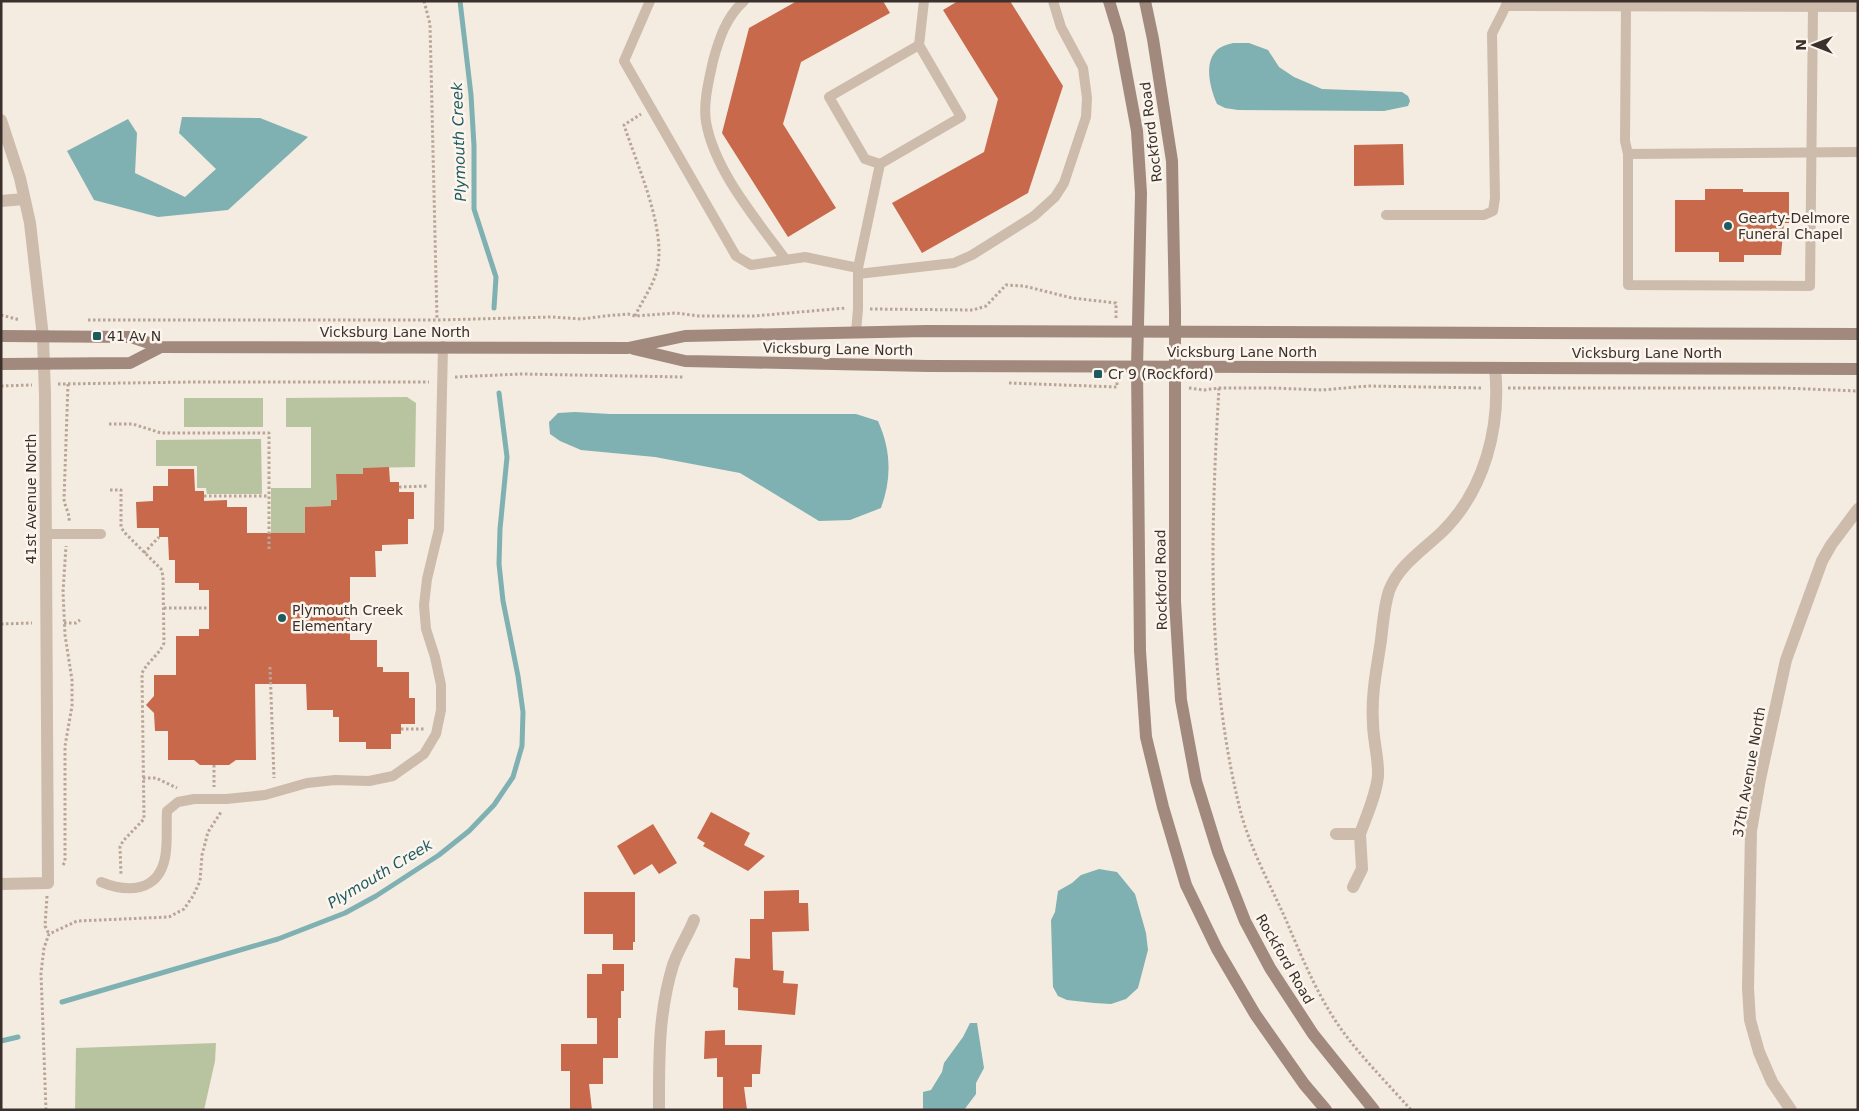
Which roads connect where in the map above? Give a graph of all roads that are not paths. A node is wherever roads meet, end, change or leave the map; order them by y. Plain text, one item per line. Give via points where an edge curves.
1 (650, 1) edge
2 (744, 1) edge
3 (924, 1) edge
4 (1053, 1) edge
5 (1109, 1) edge
6 (1145, 1) edge
7 (1507, 4) edge
8 (1654, 4) edge
9 (1626, 6) junction
10 (1813, 7) junction
11 (1858, 7) edge
12 (919, 45) junction
13 (1, 120) edge
14 (1858, 152) edge
15 (1812, 153) junction
16 (1628, 154) junction
17 (880, 164) junction
18 (24, 199) junction
19 (1, 201) edge
20 (1386, 214) dead end
21 (786, 260) junction
22 (858, 271) junction
23 (856, 332) junction
24 (1138, 332) junction
25 (1174, 332) junction
26 (1858, 334) edge
27 (1, 336) edge
28 (43, 337) junction
29 (444, 346) junction
30 (161, 347) junction
31 (628, 348) junction
32 (45, 363) junction
33 (1, 364) edge
34 (1175, 367) junction
35 (1137, 368) junction
36 (1495, 368) junction
37 (1858, 369) edge
38 (1858, 509) edge
39 (46, 534) junction
40 (101, 534) dead end
41 (1336, 834) dead end
42 (1360, 834) junction
43 (101, 882) dead end
44 (1, 884) edge
45 (1354, 888) dead end
46 (694, 920) dead end
47 (659, 1110) edge
48 (1326, 1110) edge
49 (1374, 1110) edge
50 (1791, 1110) edge

1 - 21 lane via 624,61 736,256 751,265
2 - 21 lane via 726,24 718,43 709,82 706,120 711,140 730,180
3 - 12 lane
4 - 22 lane via 1061,27 1083,68 1087,98 1086,118 1064,183 1055,197 1034,216 954,263
5 - 24 main road, Rockford Road via 1119,34 1137,131 1141,193
6 - 25 main road, Rockford Road via 1172,161
7 - 9 lane
7 - 20 lane via 1492,34 1493,211 1484,214
8 - 9 lane
8 - 10 lane
9 - 16 lane via 1625,141
10 - 11 lane
10 - 15 lane
12 - 17 lane via 961,117
12 - 17 lane via 830,97 865,159
13 - 18 street, 41st Avenue North
14 - 15 lane
15 - 16 lane
15 - 16 lane via 1810,286 1628,285
17 - 22 lane
18 - 19 street
18 - 28 street, 41st Avenue North via 30,223
21 - 22 lane via 805,257
22 - 23 lane
23 - 24 main road, Vicksburg Lane North
23 - 31 main road, Vicksburg Lane North via 685,336
24 - 25 main road, Vicksburg Lane North
24 - 35 main road, Rockford Road
25 - 26 main road, Vicksburg Lane North
25 - 34 main road, Rockford Road
27 - 28 main road, Vicksburg Lane North
28 - 30 main road, Vicksburg Lane North via 130,337
28 - 32 street, 41st Avenue North
29 - 30 main road, Vicksburg Lane North
29 - 31 main road, Vicksburg Lane North
29 - 43 lane via 440,529 424,605 426,629 441,685 441,710 436,734 424,754 393,776 369,781 307,783 265,795 178,802 167,811 165,858 158,874 148,885 132,890
30 - 32 main road, Vicksburg Lane North via 130,363
31 - 35 main road, Vicksburg Lane North via 685,361
32 - 33 main road, Vicksburg Lane North
32 - 39 street, 41st Avenue North
34 - 35 main road, Vicksburg Lane North
34 - 36 main road, Vicksburg Lane North
34 - 49 main road, Rockford Road via 1175,601 1180,700 1196,781 1218,852 1245,921 1270,968 1312,1034
35 - 48 main road, Rockford Road via 1140,651 1146,737 1163,807 1186,885 1217,949 1255,1014
36 - 37 main road, Vicksburg Lane North
36 - 42 street via 1494,423 1484,468 1466,502 1443,531 1400,571 1389,591 1372,688 1378,775
38 - 50 street, 37th Avenue North via 1830,544 1786,660 1752,831 1750,1020 1772,1082
39 - 40 lane
39 - 44 street, 41st Avenue North via 48,883
41 - 42 street
42 - 45 street via 1362,868
46 - 47 street via 674,963 663,1002

